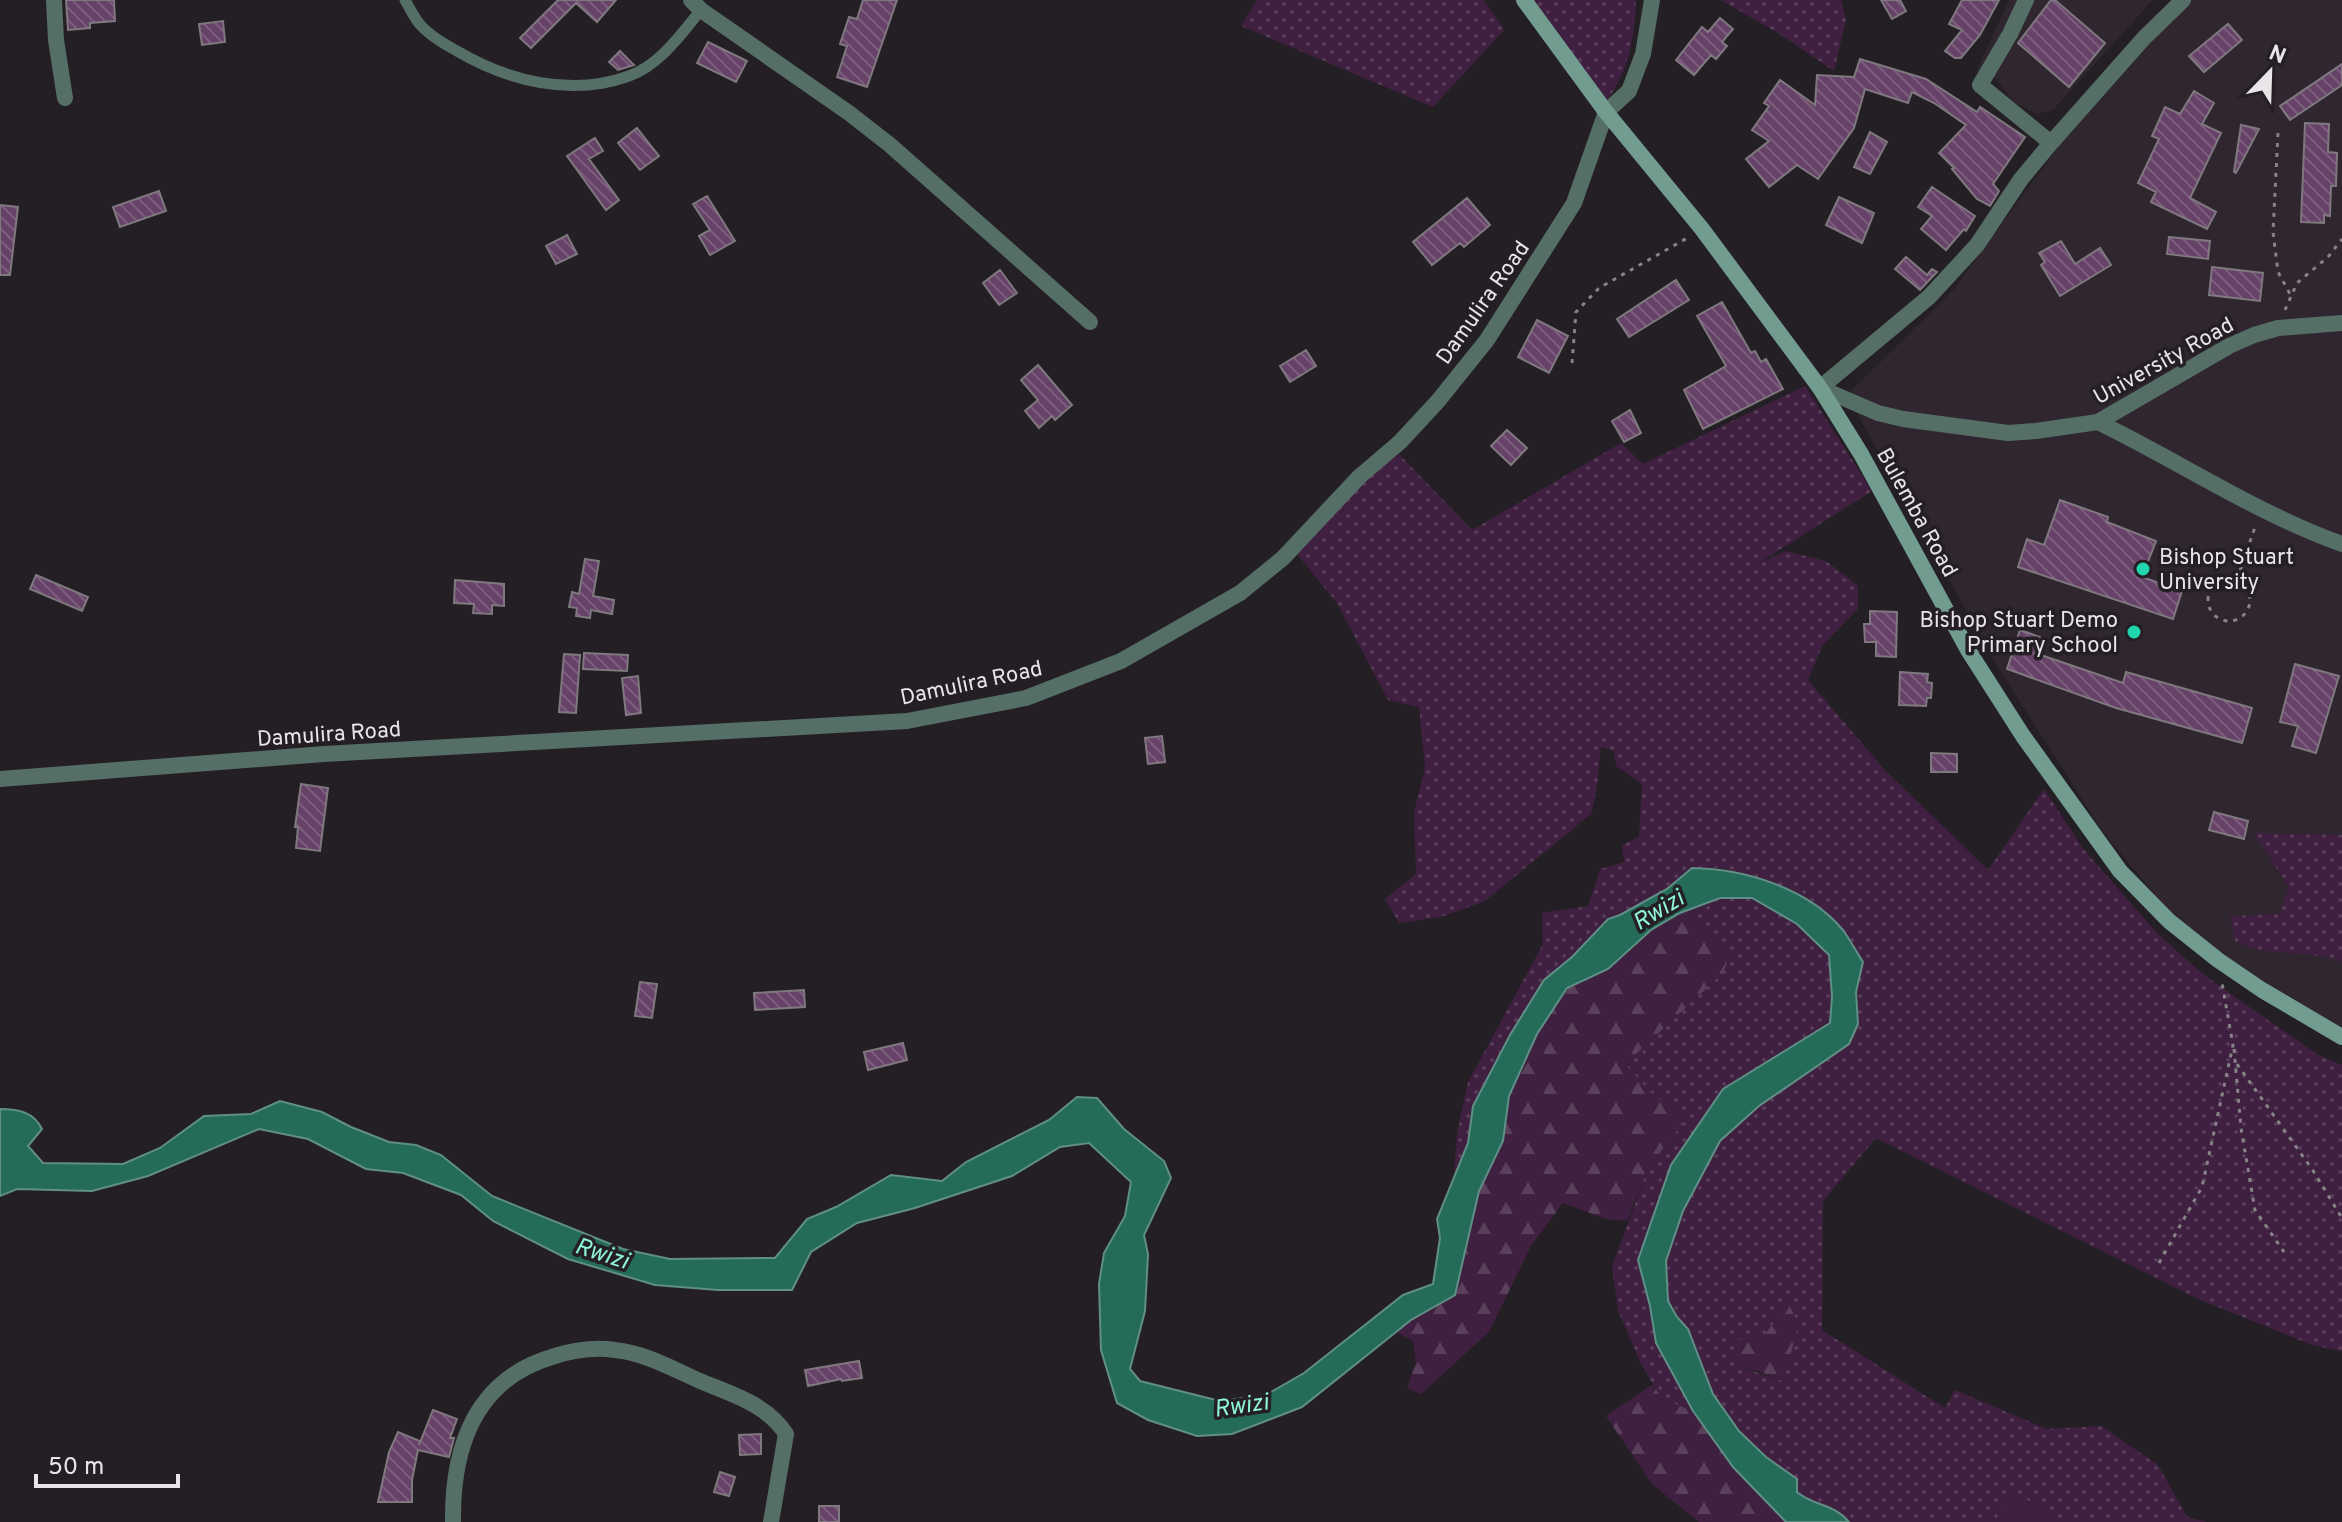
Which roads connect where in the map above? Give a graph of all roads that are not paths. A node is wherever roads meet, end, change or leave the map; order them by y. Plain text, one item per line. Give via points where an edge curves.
1 (54, 0) edge
2 (405, 0) edge
3 (1524, 0) edge
4 (1652, 0) edge
5 (2026, 0) edge
6 (2183, 0) edge
7 (696, 5) edge
8 (65, 98) dead end
9 (1606, 112) junction
10 (2051, 143) junction
11 (1090, 322) dead end
12 (2342, 323) edge
13 (1820, 388) junction
14 (2098, 422) junction
15 (2342, 544) edge
16 (0, 779) edge
17 (2342, 1037) edge
18 (453, 1522) edge
19 (771, 1522) edge

1 - 8 street
2 - 7 lane via 418,22 444,44 487,69 566,86 632,76 663,55
3 - 9 main road, Bulemba Road
4 - 9 street, Damulira Road via 1643,54 1629,91
5 - 10 street via 1980,85
6 - 10 street
7 - 11 street via 890,145
9 - 13 main road, Bulemba Road via 1702,229
9 - 16 street, Damulira Road via 1574,203 1487,340 1400,442 1359,477 1283,558 1240,593 1158,641 1072,681 1026,698 907,721 324,754
10 - 13 street via 1977,245 1929,297
12 - 14 street, University Road via 2278,328 2229,346
13 - 14 street, University Road via 1888,416 1982,431 2008,433
13 - 17 main road, Bulemba Road via 1968,650 2120,871 2169,921 2218,960
14 - 15 street via 2261,509
18 - 19 street via 459,1458 484,1402 522,1369 591,1349 638,1354 772,1416 786,1434

